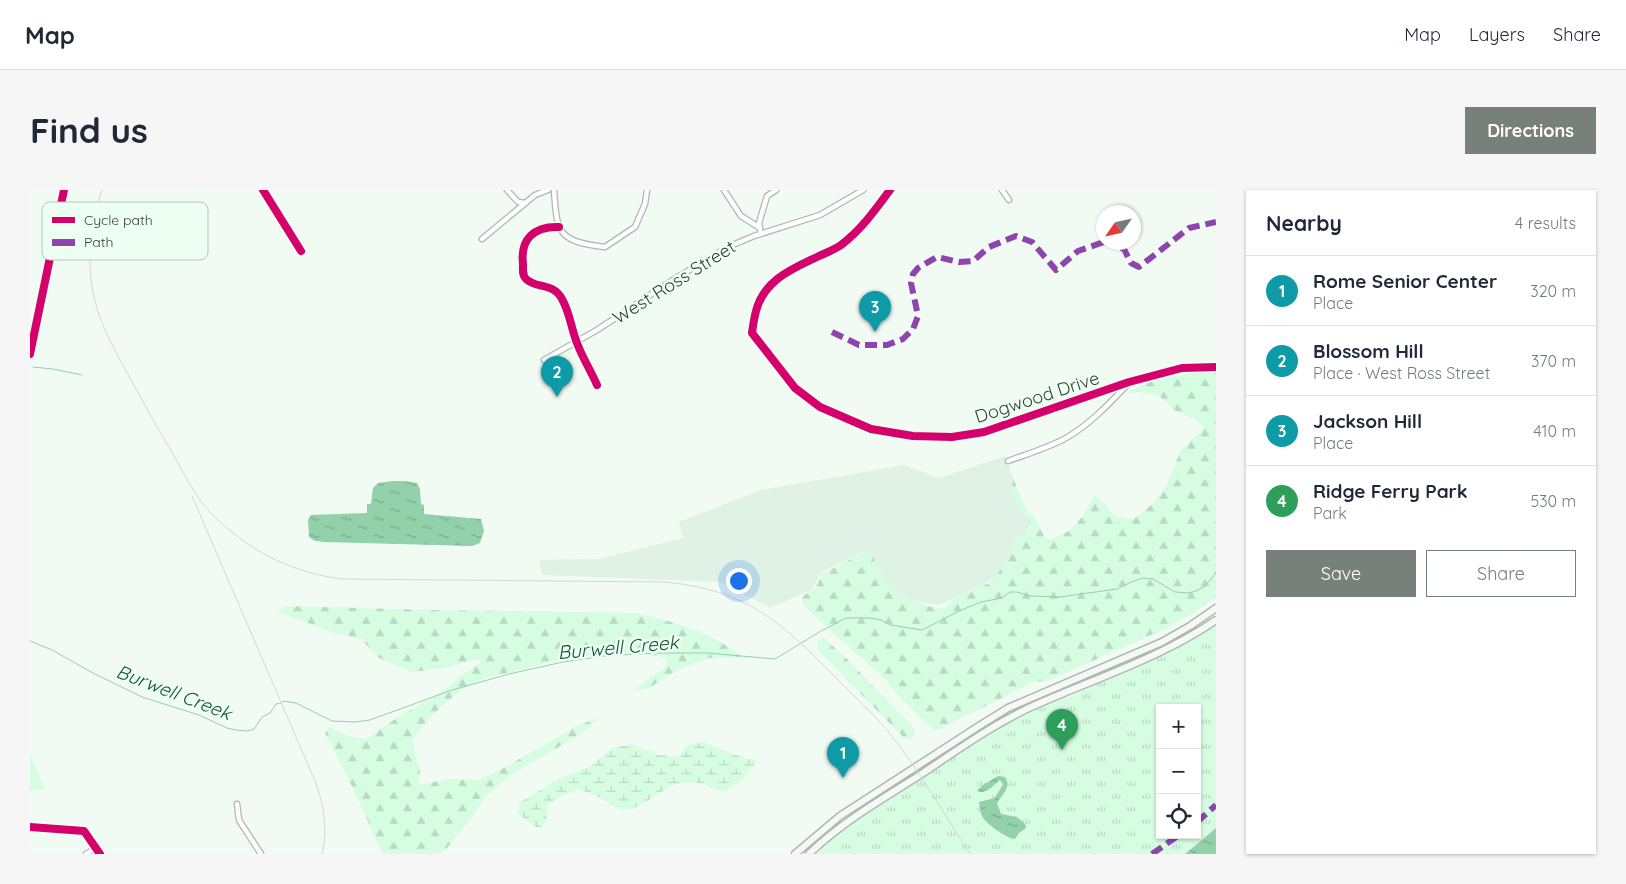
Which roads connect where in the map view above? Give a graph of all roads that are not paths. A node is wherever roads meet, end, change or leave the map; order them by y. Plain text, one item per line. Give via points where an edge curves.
1 (263, 190) edge
2 (507, 190) edge
3 (548, 190) edge
4 (554, 190) edge
5 (646, 190) edge
6 (724, 190) edge
7 (776, 190) edge
8 (863, 190) edge
9 (890, 190) edge
10 (1002, 190) edge
11 (1008, 200) dead end
12 (525, 203) junction
13 (559, 227) junction
14 (760, 228) junction
15 (761, 234) junction
16 (482, 239) dead end
17 (300, 251) dead end
18 (49, 260) edge
19 (576, 342) junction
20 (30, 354) edge
21 (544, 360) dead end
22 (1216, 367) edge
23 (1129, 382) junction
24 (597, 384) dead end
25 (1008, 461) dead end
26 (1216, 608) edge
27 (1216, 620) edge
28 (237, 804) dead end
29 (30, 827) edge
30 (96, 848) junction
31 (86, 854) edge
32 (100, 854) edge
33 (262, 854) edge
34 (795, 854) edge
35 (809, 854) edge

1 - 17 street
2 - 12 street via 518,202
3 - 12 street
4 - 13 street
5 - 13 street via 645,204 635,226 605,247 583,244 568,237
6 - 14 street via 740,216
7 - 14 street via 767,196
8 - 15 street, West Ross Street via 820,215
9 - 23 street, Dogwood Drive via 864,223 840,246 792,269 765,291 756,310 752,333 795,388 820,407 870,429 913,436 952,437 984,432
10 - 11 street
12 - 16 street
13 - 19 street via 540,229 526,242 522,252 523,272 530,282 552,288 562,297
14 - 15 street
15 - 19 street, West Ross Street via 700,263
18 - 20 street
19 - 21 street, West Ross Street
19 - 24 street
22 - 23 street, Dogwood Drive via 1182,368
23 - 25 street via 1076,432
26 - 34 main road via 1162,642 1008,708 840,816
27 - 35 main road via 1170,648 1001,723 856,816
28 - 33 street via 239,820
29 - 30 street via 84,832
30 - 31 street
30 - 32 street

